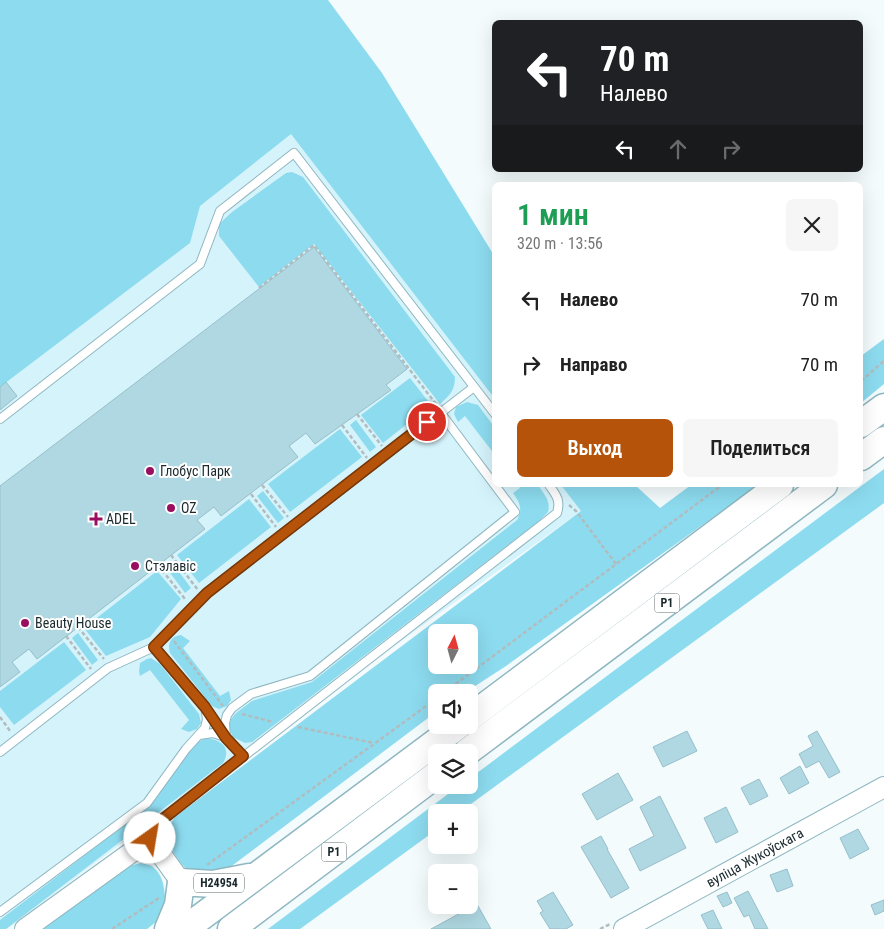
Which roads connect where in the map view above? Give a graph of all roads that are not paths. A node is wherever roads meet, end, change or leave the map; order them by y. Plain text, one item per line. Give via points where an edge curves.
1 (474, 387) junction
2 (884, 407) edge
3 (492, 410) edge
4 (440, 412) junction
5 (0, 419) edge
6 (863, 423) edge
7 (884, 440) edge
8 (863, 456) edge
9 (492, 481) edge
10 (496, 487) edge
11 (550, 487) edge
12 (777, 487) edge
13 (821, 487) edge
14 (154, 647) junction
15 (205, 707) junction
16 (478, 711) edge
17 (447, 734) edge
18 (199, 735) junction
19 (226, 738) junction
20 (478, 744) edge
21 (0, 752) edge
22 (243, 756) junction
23 (428, 781) edge
24 (884, 787) edge
25 (150, 838) junction
26 (258, 875) junction
27 (173, 888) junction
28 (0, 912) edge
29 (25, 929) edge
30 (168, 929) edge
31 (185, 929) edge
32 (231, 929) edge
33 (624, 929) edge

1 - 3 lane
1 - 4 lane
1 - 5 lane via 294,152 220,211 200,264
2 - 6 highway
4 - 9 lane
4 - 14 lane via 207,593
7 - 8 highway
10 - 19 lane via 515,512 310,676 250,694 232,708 225,723
11 - 22 lane via 558,497 557,513
12 - 16 highway, Р1
13 - 20 highway, Р1
14 - 15 lane
14 - 21 lane via 108,668
15 - 18 lane via 205,728
15 - 19 lane
17 - 26 highway, Р1
18 - 19 lane via 213,733
18 - 28 lane via 147,803
19 - 22 lane
22 - 25 lane via 154,826
23 - 32 highway, Р1
24 - 33 street, вуліца Жукоўскага
25 - 27 street, Н24954
25 - 29 street
26 - 27 highway, Н24954
26 - 31 highway, Р1
27 - 30 highway, Н24954 via 178,905

